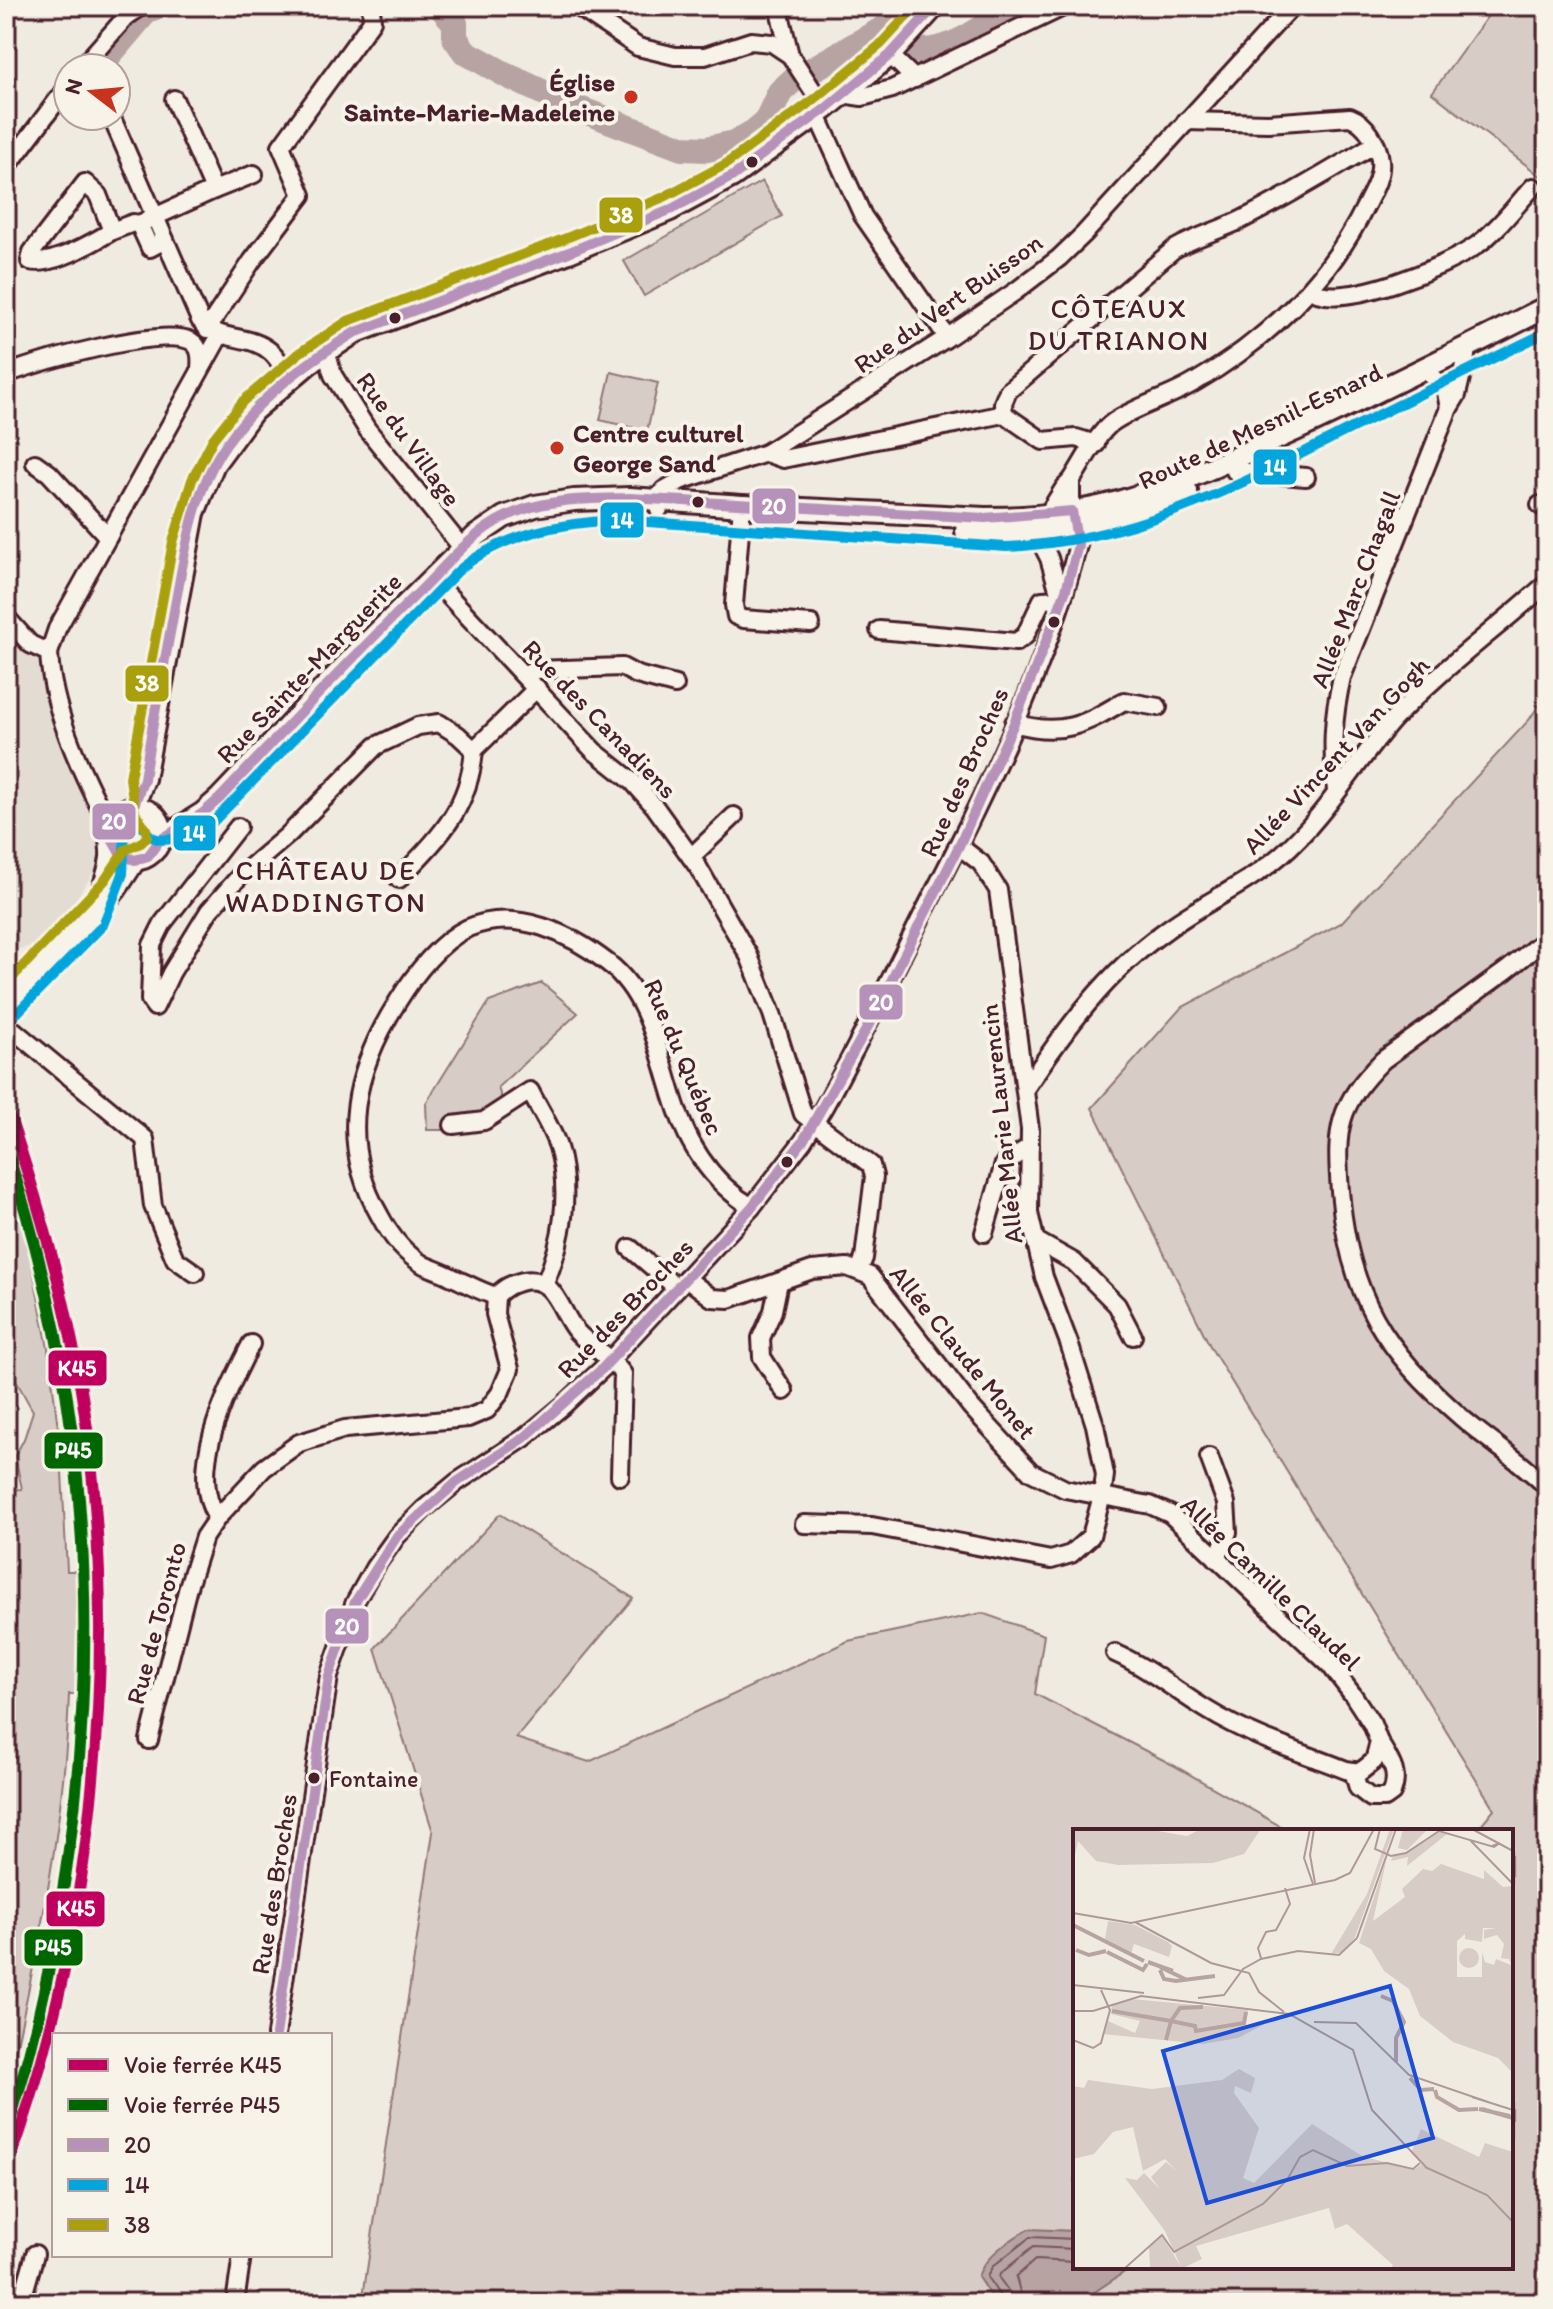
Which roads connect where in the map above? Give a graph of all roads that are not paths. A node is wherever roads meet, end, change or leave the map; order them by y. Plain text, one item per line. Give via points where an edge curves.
1 (142, 6) edge
2 (371, 6) edge
3 (577, 6) edge
4 (778, 6) edge
5 (935, 6) edge
6 (1065, 6) edge
7 (1292, 6) edge
8 (95, 52) edge
9 (890, 55) junction
10 (794, 62) junction
11 (915, 79) junction
12 (842, 94) junction
13 (174, 99) dead end
14 (52, 107) edge
15 (821, 112) junction
16 (1186, 121) junction
17 (118, 132) edge
18 (1375, 144) junction
19 (6, 168) edge
20 (254, 174) dead end
21 (1533, 187) dead end
22 (214, 190) junction
23 (156, 216) junction
24 (139, 224) junction
25 (112, 231) junction
26 (165, 240) junction
27 (1310, 289) junction
28 (1547, 307) edge
29 (1547, 316) edge
30 (214, 332) junction
31 (945, 339) junction
32 (326, 351) junction
33 (1466, 356) junction
34 (200, 369) junction
35 (6, 374) edge
36 (1429, 374) junction
37 (291, 378) junction
38 (1449, 408) junction
39 (1004, 414) junction
40 (1096, 444) junction
41 (766, 453) junction
42 (35, 463) dead end
43 (1235, 471) junction
44 (1306, 477) dead end
45 (1071, 481) junction
46 (660, 506) junction
47 (742, 511) junction
48 (1074, 520) junction
49 (1042, 524) junction
50 (108, 537) junction
51 (463, 549) junction
52 (432, 578) junction
53 (1547, 583) edge
54 (1061, 599) junction
55 (6, 617) edge
56 (811, 624) dead end
57 (879, 630) dead end
58 (49, 653) junction
59 (531, 682) junction
60 (675, 685) dead end
61 (1158, 707) dead end
62 (1014, 723) junction
63 (474, 750) junction
64 (1336, 791) junction
65 (734, 816) dead end
66 (113, 820) junction
67 (150, 821) junction
68 (238, 827) dead end
69 (112, 844) junction
70 (959, 846) junction
71 (691, 857) junction
72 (135, 860) junction
73 (399, 879) dead end
74 (91, 917) junction
75 (1547, 938) edge
76 (6, 1004) edge
77 (6, 1024) edge
78 (1025, 1089) junction
79 (813, 1124) junction
80 (453, 1125) dead end
81 (1030, 1146) junction
82 (751, 1208) junction
83 (984, 1233) dead end
84 (1035, 1240) junction
85 (630, 1248) dead end
86 (859, 1270) junction
87 (195, 1273) dead end
88 (779, 1282) junction
89 (545, 1283) junction
90 (682, 1283) junction
91 (496, 1296) junction
92 (1133, 1336) dead end
93 (251, 1344) dead end
94 (609, 1360) junction
95 (784, 1391) dead end
96 (1209, 1457) dead end
97 (620, 1476) dead end
98 (1547, 1487) edge
99 (1102, 1496) junction
100 (217, 1518) junction
101 (804, 1524) dead end
102 (1217, 1559) junction
103 (1115, 1653) dead end
104 (149, 1740) dead end
105 (1379, 1742) junction
106 (1353, 1771) junction
107 (276, 2033) edge
108 (35, 2254) dead end
109 (242, 2257) edge
110 (21, 2303) edge
111 (235, 2303) edge

1 - 8 street
2 - 30 street via 372,21 281,146 302,195 252,261
3 - 10 street via 638,47 705,56 751,41 772,43
4 - 10 street
5 - 9 main road
6 - 11 street
7 - 16 street, Rue du Vert Buisson
9 - 11 street
9 - 12 main road
10 - 15 street
11 - 12 street via 862,97
12 - 15 main road
13 - 22 street
14 - 19 street
15 - 31 street via 863,216
15 - 32 main road via 733,176 670,210 354,333
16 - 18 street via 1350,117 1364,125
16 - 31 street, Rue du Vert Buisson via 1059,258
17 - 23 street
18 - 27 street via 1381,163 1375,188 1346,242
18 - 39 street via 1275,203 1173,250 1008,391
20 - 22 street
21 - 27 street via 1479,244 1442,265 1348,295 1329,297
22 - 23 street
23 - 24 street
23 - 26 street
24 - 25 street
24 - 26 street via 150,248
25 - 25 street via 98,195 85,183 30,261 51,260
26 - 30 street via 200,320
27 - 40 street via 1272,327 1215,370 1120,418
28 - 48 main road, Route de Mesnil-Esnard via 1327,416
29 - 33 main road, Route de Mesnil-Esnard
30 - 34 street
30 - 37 street via 270,351
31 - 41 street, Rue du Vert Buisson
32 - 37 main road
32 - 51 street, Rue du Village via 333,375 367,429
33 - 36 main road, Route de Mesnil-Esnard
33 - 38 street, Allée Marc Chagall
34 - 35 street via 197,346 170,338 59,356
34 - 50 street
36 - 38 street via 1445,387
36 - 43 main road, Route de Mesnil-Esnard
37 - 67 main road via 253,411 225,447 194,513 144,779
38 - 64 street, Allée Marc Chagall via 1342,677 1333,714
39 - 40 street via 1043,441 1076,438
39 - 41 street via 783,459
40 - 45 street
41 - 46 street, Rue du Vert Buisson via 680,481 664,490
42 - 50 street
43 - 44 street
43 - 48 main road, Route de Mesnil-Esnard via 1136,512
45 - 48 street, Rue des Broches
45 - 49 street
46 - 47 main road, Route de Mesnil-Esnard
46 - 51 main road, Rue Sainte-Marguerite via 573,510 512,526
47 - 49 main road, Route de Mesnil-Esnard
47 - 56 street via 736,616
48 - 49 main road, Route de Mesnil-Esnard
48 - 54 street, Rue des Broches via 1078,545
49 - 54 street
50 - 58 street
51 - 52 main road, Rue Sainte-Marguerite
52 - 59 street, Rue des Canadiens
52 - 67 main road, Rue Sainte-Marguerite via 220,798 192,821
53 - 64 street, Allée Vincent Van Gogh via 1417,696
54 - 57 street via 1042,600 1025,636 1016,642
54 - 62 street, Rue des Broches
55 - 58 street via 30,644
58 - 66 street via 51,681 71,741 103,814
59 - 60 street via 535,670 622,667
59 - 63 street
59 - 71 street, Rue des Canadiens via 594,751 633,782
61 - 62 street via 1124,701 1089,723 1065,729
62 - 70 street, Rue des Broches
63 - 68 street via 439,723 418,726 376,746 209,911 155,1007 150,1000 152,945 163,923
63 - 73 street via 465,798 444,832
64 - 78 street, Allée Vincent Van Gogh via 1284,853 1132,957 1068,1028
65 - 71 street
66 - 67 main road via 125,810
66 - 69 main road
67 - 72 main road via 148,856
69 - 72 main road
69 - 74 main road via 106,880
70 - 78 street, Allée Marie Laurencin via 981,863 998,890
70 - 79 street, Rue des Broches
71 - 79 street, Rue des Canadiens via 749,956 803,1114
72 - 74 main road
74 - 76 main road
75 - 98 street via 1366,1077 1343,1111 1337,1163 1356,1282 1389,1342 1432,1391
77 - 87 street via 145,1139 153,1206 175,1259
78 - 81 street, Allée Marie Laurencin
79 - 82 street, Rue des Broches
79 - 86 street, Allée Claude Monet via 871,1165 874,1176
80 - 89 street via 484,1121 530,1091 558,1145 563,1177 563,1220
81 - 83 street via 1004,1164
81 - 84 street, Allée Marie Laurencin via 1029,1213
82 - 90 street, Rue des Broches
82 - 91 street, Rue du Québec via 711,1171 690,1140 651,1030 618,972 582,944 542,926 508,921 467,928 431,956 391,1012 359,1084 354,1140 371,1199 401,1246 422,1264
84 - 92 street via 1074,1262 1117,1305
84 - 99 street, Allée Marie Laurencin via 1095,1425 1105,1475
85 - 90 street
86 - 88 street via 812,1270
86 - 99 street, Allée Claude Monet via 870,1276 971,1407 1031,1472 1065,1489
88 - 90 street via 729,1299 712,1298
88 - 95 street via 761,1338 762,1357
89 - 91 street via 512,1284
89 - 94 street via 574,1328
90 - 94 street, Rue des Broches
91 - 100 street, Rue de Toronto via 495,1314 510,1369 487,1410 459,1420 345,1429 299,1443 264,1468
93 - 100 street via 211,1432 208,1504
94 - 97 street via 623,1374
94 - 107 street, Rue des Broches via 524,1438 424,1509 397,1536 355,1602 329,1676
96 - 102 street via 1226,1503 1228,1532
99 - 101 street, Allée Marie Laurencin via 1091,1536 1071,1554 1051,1560 872,1526
99 - 102 street, Allée Camille Claudel via 1170,1514
100 - 104 street, Rue de Toronto via 204,1537 188,1587
102 - 105 street, Allée Camille Claudel via 1330,1665
103 - 106 street, Allée Camille Claudel via 1210,1712
105 - 106 street via 1374,1761
105 - 106 street, Allée Camille Claudel via 1396,1771 1392,1793 1371,1798 1358,1788
108 - 110 street
109 - 111 street

